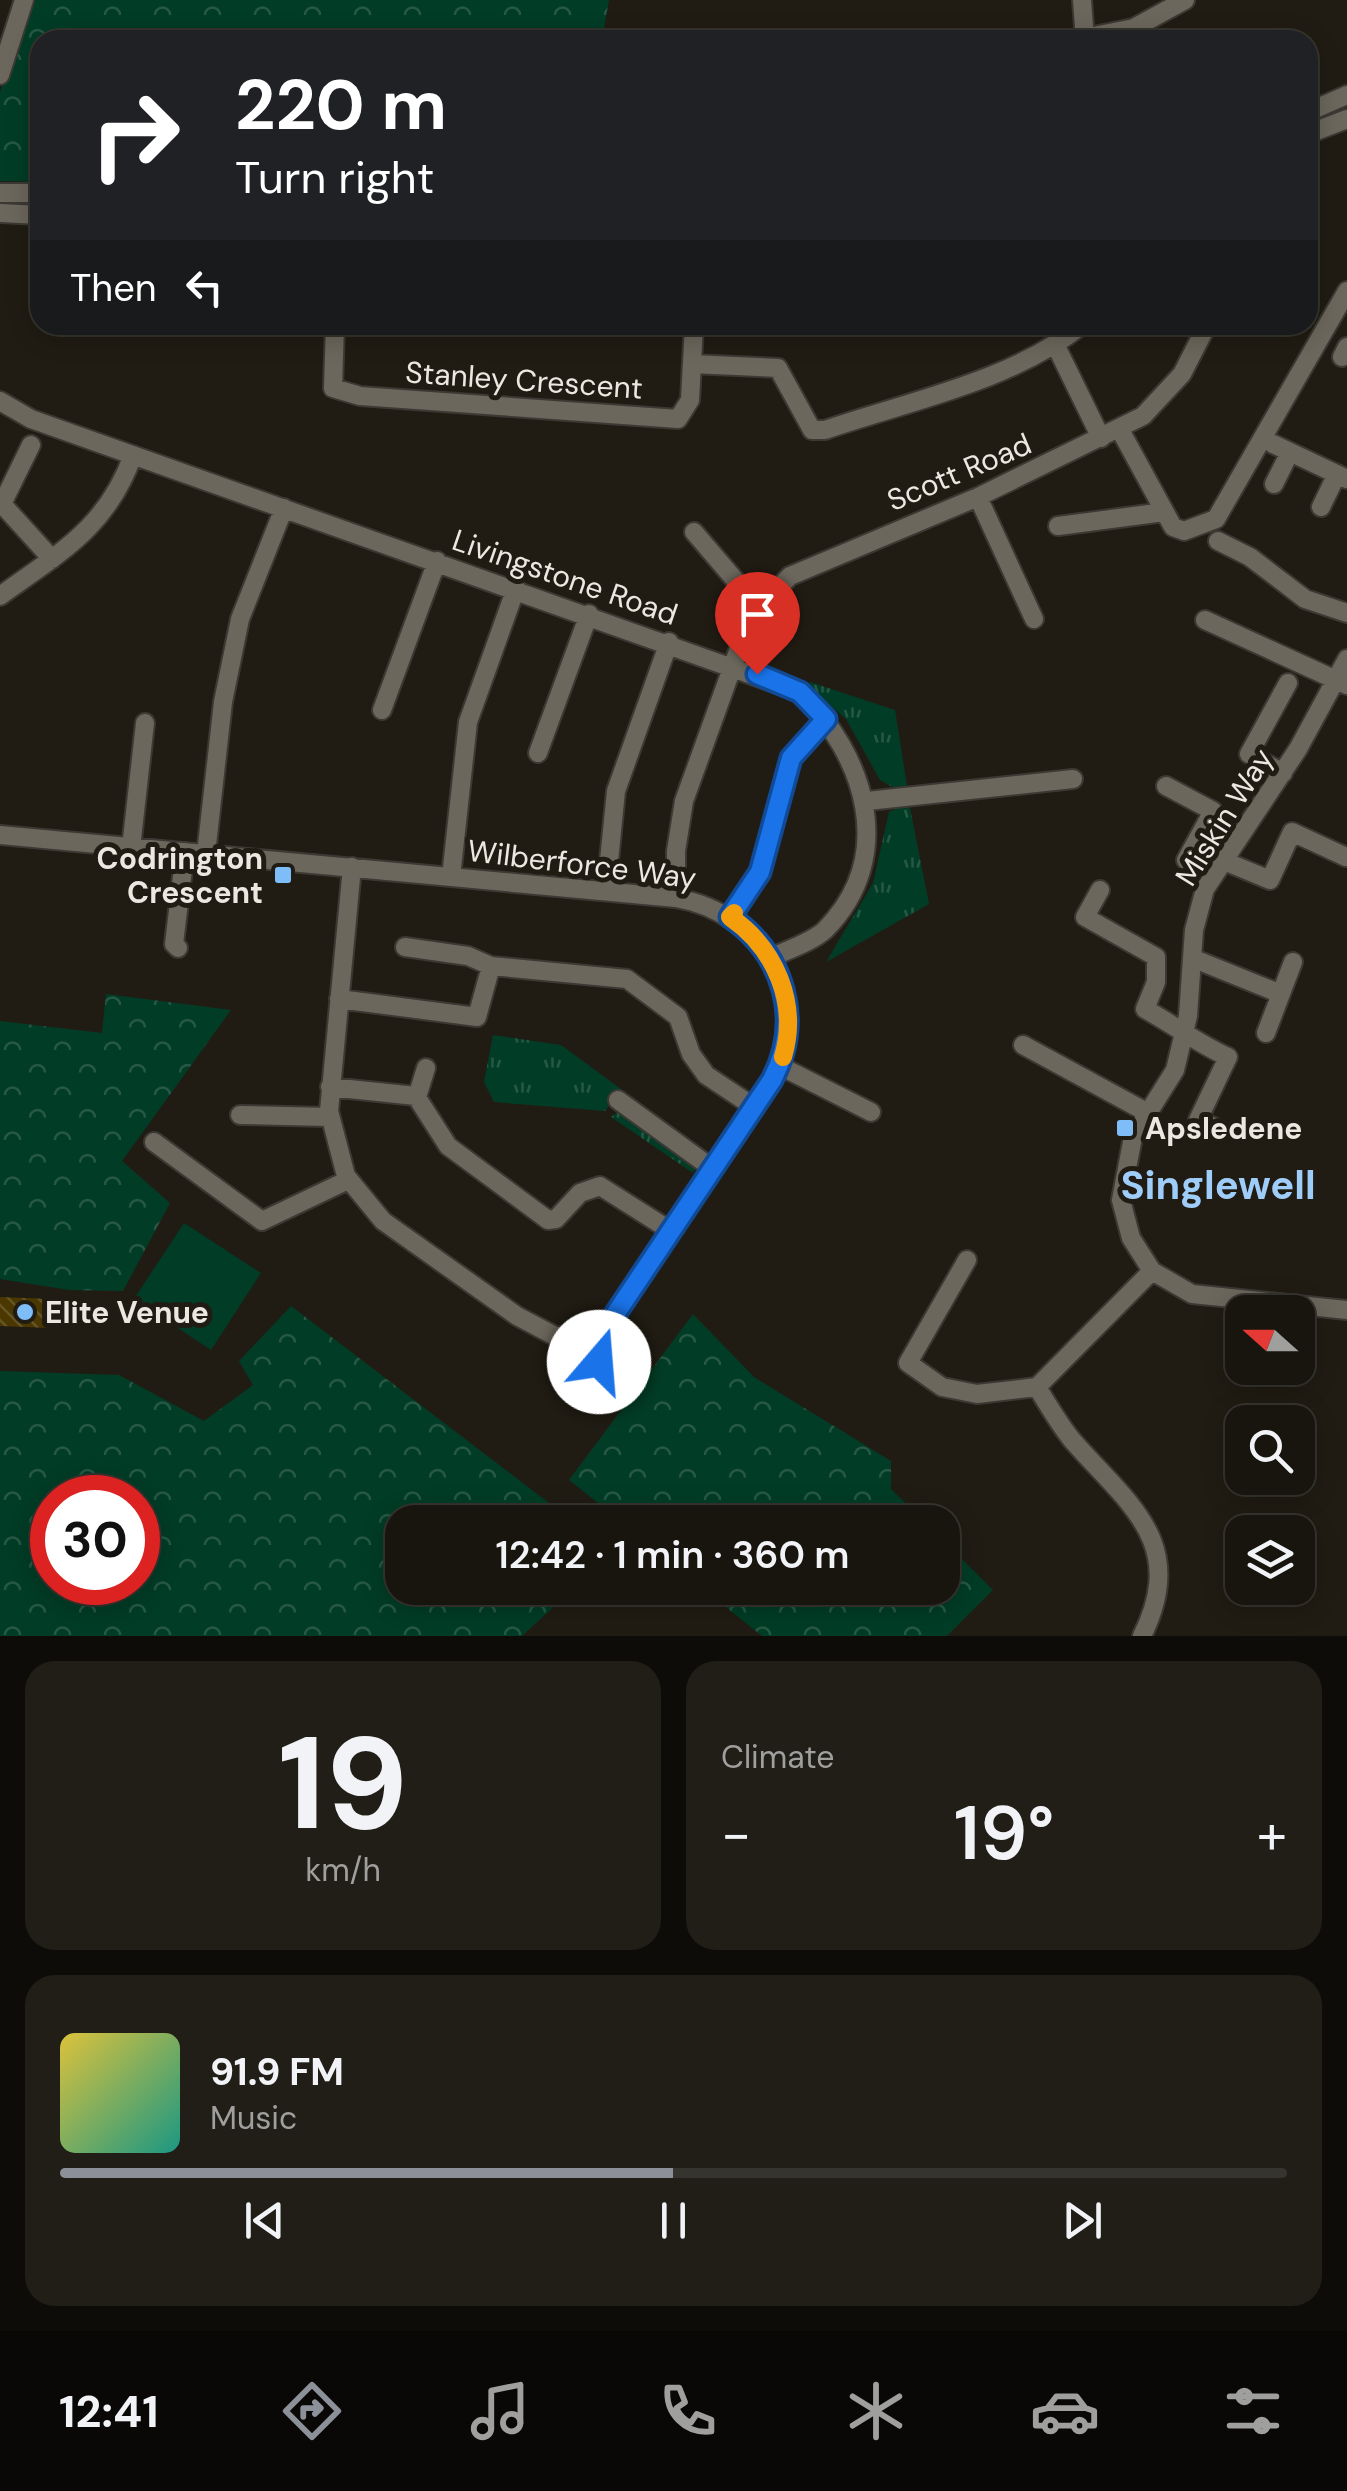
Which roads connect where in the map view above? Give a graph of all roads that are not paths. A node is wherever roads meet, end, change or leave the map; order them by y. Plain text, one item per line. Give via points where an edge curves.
1 (24, 0) edge
2 (1082, 0) edge
3 (1185, 0) edge
4 (1084, 30) edge
5 (1125, 30) edge
6 (0, 75) edge
7 (1347, 95) edge
8 (1318, 108) edge
9 (1347, 120) edge
10 (1318, 130) edge
11 (0, 193) edge
12 (30, 193) edge
13 (0, 213) edge
14 (30, 214) edge
15 (1347, 291) edge
16 (1318, 322) edge
17 (1328, 324) junction
18 (336, 335) edge
19 (693, 335) edge
20 (1070, 335) edge
21 (1202, 335) edge
22 (1056, 346) junction
23 (692, 364) junction
24 (0, 401) edge
25 (1120, 428) junction
26 (1101, 438) junction
27 (31, 445) dead end
28 (132, 455) junction
29 (1342, 476) edge
30 (1274, 484) dead end
31 (978, 497) junction
32 (1320, 507) dead end
33 (284, 508) junction
34 (2, 510) edge
35 (1164, 512) junction
36 (1058, 526) dead end
37 (694, 532) dead end
38 (1218, 541) dead end
39 (52, 559) junction
40 (437, 560) junction
41 (516, 588) junction
42 (0, 596) edge
43 (760, 608) junction
44 (589, 614) junction
45 (1347, 614) edge
46 (1034, 619) dead end
47 (1206, 620) dead end
48 (668, 642) junction
49 (1347, 659) edge
50 (736, 666) junction
51 (1288, 683) dead end
52 (1342, 684) edge
53 (382, 710) dead end
54 (826, 719) junction
55 (145, 723) dead end
56 (538, 753) dead end
57 (1284, 773) junction
58 (1074, 778) dead end
59 (1166, 786) dead end
60 (867, 801) junction
61 (0, 835) edge
62 (131, 848) junction
63 (185, 852) junction
64 (206, 854) junction
65 (1346, 856) edge
66 (1221, 866) junction
67 (352, 867) junction
68 (451, 877) junction
69 (1100, 890) dead end
70 (606, 891) junction
71 (676, 898) junction
72 (730, 917) junction
73 (178, 948) dead end
74 (405, 948) dead end
75 (770, 958) junction
76 (1192, 958) junction
77 (1294, 962) dead end
78 (491, 966) junction
79 (1281, 994) junction
80 (339, 999) junction
81 (1266, 1033) dead end
82 (1183, 1037) junction
83 (1023, 1045) dead end
84 (780, 1066) junction
85 (426, 1068) dead end
86 (330, 1087) junction
87 (417, 1097) junction
88 (617, 1101) dead end
89 (754, 1107) junction
90 (871, 1112) dead end
91 (1148, 1112) junction
92 (240, 1115) dead end
93 (329, 1117) junction
94 (1222, 1131) dead end
95 (154, 1142) dead end
96 (713, 1168) junction
97 (348, 1180) junction
98 (671, 1232) junction
99 (968, 1260) dead end
100 (1152, 1271) junction
101 (1347, 1310) edge
102 (599, 1344) junction
103 (614, 1384) dead end
104 (1038, 1387) junction
105 (1142, 1636) edge

1 - 6 street
2 - 4 street
3 - 5 street
7 - 8 street
9 - 10 street
11 - 12 street
13 - 14 street
15 - 17 street
16 - 17 street
17 - 35 street via 1216,519 1184,531
18 - 23 street, Stanley Crescent via 333,388 360,396 678,418 690,400
19 - 23 street, Stanley Crescent
20 - 22 street
21 - 25 street, Scott Road via 1182,374 1143,416
22 - 23 street via 825,430 812,430 778,368
22 - 26 street
24 - 28 street, Livingstone Road
25 - 26 street, Scott Road
25 - 35 street
26 - 31 street, Scott Road
27 - 34 street
28 - 33 street, Livingstone Road
28 - 39 street via 96,524
29 - 30 street via 1282,448
29 - 32 street
31 - 43 street, Scott Road via 790,576
31 - 46 street
33 - 40 street, Livingstone Road
33 - 64 street via 240,619
34 - 39 street
35 - 36 street
37 - 43 street
38 - 45 street via 1305,599
39 - 42 street
40 - 41 street, Livingstone Road
40 - 53 street
41 - 44 street, Livingstone Road
41 - 68 street via 468,722
43 - 50 street, Scott Road
44 - 48 street, Livingstone Road
44 - 56 street
47 - 52 street
48 - 50 street, Livingstone Road
48 - 70 street via 616,791
49 - 52 street, Miskin Way
50 - 54 street, Livingstone Road via 800,692
50 - 71 street, Scott Road via 684,801
51 - 57 street via 1249,754
52 - 57 street, Miskin Way
54 - 60 street, Livingstone Road via 858,771
54 - 72 street via 791,758 760,872
55 - 62 street
57 - 66 street, Miskin Way
58 - 60 street
59 - 66 street via 1213,811 1186,860
60 - 75 street, Livingstone Road via 867,848 854,888 823,932
61 - 62 street, Wilberforce Way
62 - 63 street, Wilberforce Way
63 - 64 street, Wilberforce Way
63 - 73 street
64 - 67 street, Wilberforce Way
65 - 66 street via 1292,832 1270,880
66 - 76 street, Miskin Way via 1205,889
67 - 68 street, Wilberforce Way
67 - 80 street
68 - 70 street, Wilberforce Way
69 - 82 street via 1085,917 1156,958 1145,1010
70 - 71 street, Wilberforce Way
71 - 72 street, Wilberforce Way
72 - 75 street, Wilberforce Way
74 - 78 street via 468,956
75 - 84 street, Wilberforce Way via 788,1008
76 - 79 street
76 - 82 street, Miskin Way
77 - 79 street
78 - 80 street via 477,1017
78 - 89 street via 630,980 678,1017 704,1073
79 - 81 street
80 - 86 street
82 - 91 street, Miskin Way via 1174,1070
82 - 94 street via 1228,1057 1198,1120
83 - 91 street
84 - 89 street, Wilberforce Way
84 - 90 street
85 - 87 street
86 - 87 street
86 - 93 street
87 - 98 street via 446,1145 548,1220 585,1190 601,1186
88 - 96 street
89 - 96 street, Wilberforce Way
91 - 100 street, Miskin Way via 1133,1138 1121,1200 1131,1238
92 - 93 street
93 - 97 street
95 - 97 street via 262,1221
96 - 98 street, Wilberforce Way
97 - 102 street via 386,1224 517,1316 554,1335
98 - 102 street, Wilberforce Way
99 - 104 street via 908,1363 942,1387 977,1394
100 - 101 street via 1206,1298
100 - 104 street
102 - 103 street via 601,1366
104 - 105 street via 1070,1436 1140,1511 1154,1546 1157,1589

